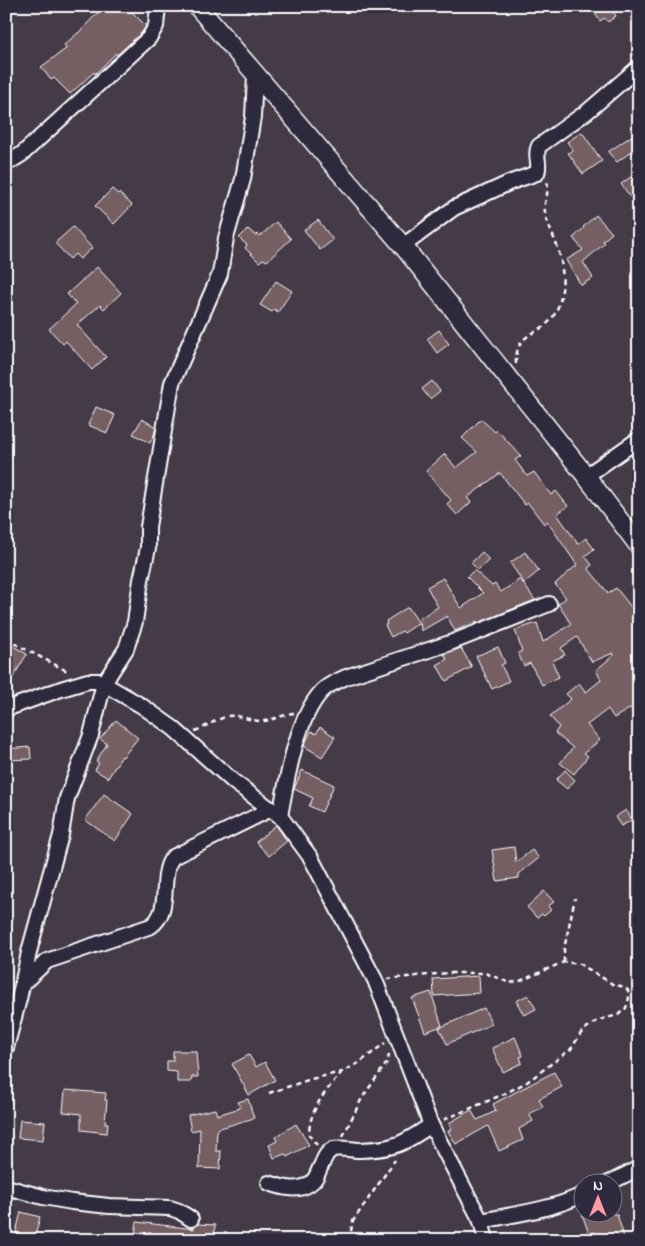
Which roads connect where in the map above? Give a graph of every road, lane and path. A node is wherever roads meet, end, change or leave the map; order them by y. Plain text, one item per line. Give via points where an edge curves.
1 (158, 6) edge
2 (197, 6) edge
3 (388, 6) edge
4 (425, 6) edge
5 (639, 67) edge
6 (255, 75) junction
7 (6, 164) edge
8 (538, 165) junction
9 (403, 246) junction
10 (517, 389) junction
11 (639, 439) edge
12 (586, 476) junction
13 (639, 546) edge
14 (549, 604) dead end
15 (6, 639) edge
16 (88, 681) junction
17 (104, 683) junction
18 (6, 709) edge
19 (308, 713) junction
20 (183, 737) junction
21 (276, 813) junction
22 (575, 898) dead end
23 (564, 962) junction
24 (376, 980) junction
25 (22, 984) junction
26 (394, 1036) junction
27 (6, 1048) edge
28 (342, 1072) junction
29 (269, 1093) dead end
30 (432, 1125) junction
31 (409, 1140) junction
32 (329, 1152) junction
33 (639, 1168) edge
34 (622, 1176) edge
35 (269, 1182) dead end
36 (6, 1187) edge
37 (572, 1200) edge
38 (191, 1219) dead end
39 (481, 1222) junction
40 (351, 1240) edge
41 (486, 1240) edge

1 - 7 street via 156,26 149,38 22,154
2 - 6 main road
3 - 4 path via 414,9
5 - 8 street via 588,111 539,146 536,153
6 - 9 main road
6 - 17 street via 244,179 226,238 220,274 172,383 135,622 126,649
8 - 9 street via 539,170 534,175 454,208
8 - 10 path via 548,185 545,212 559,252 563,290 553,318 520,342 516,360
9 - 10 main road
10 - 12 main road
11 - 12 street
12 - 13 main road
14 - 19 street via 450,643 332,683 323,690
15 - 16 path
16 - 17 street
16 - 18 street
17 - 20 street
17 - 25 street via 90,736 67,798 61,835
19 - 20 path via 288,714 266,721 232,715
19 - 21 street
20 - 21 street via 234,782
21 - 24 street via 311,858
21 - 25 street via 170,859 162,912 157,922 47,961
22 - 23 path
23 - 24 path via 510,983 486,973
23 - 30 path via 580,964 628,990 626,1008 618,1015 599,1020 583,1030 571,1049 526,1082
24 - 26 street
25 - 27 street
26 - 28 path
26 - 30 street
26 - 32 path via 388,1061 362,1098 344,1134
28 - 29 path
28 - 32 path via 313,1111 309,1124 309,1135
30 - 31 street
30 - 39 street
31 - 32 street via 385,1149
31 - 40 path via 353,1222
32 - 35 street via 313,1181 304,1186 284,1189
33 - 34 street
36 - 38 street via 72,1202 170,1208
37 - 39 street
39 - 41 street

